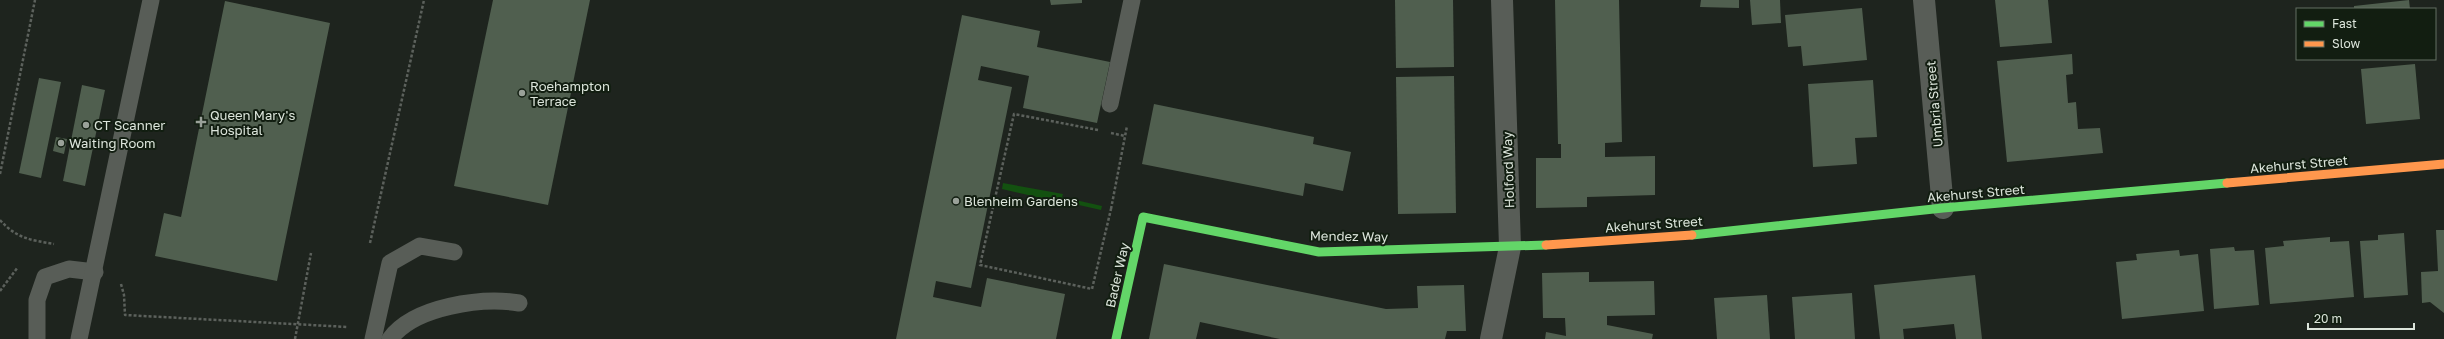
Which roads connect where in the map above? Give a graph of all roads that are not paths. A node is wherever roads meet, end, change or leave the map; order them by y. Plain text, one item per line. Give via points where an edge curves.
1 (151, 0) edge
2 (1132, 0) edge
3 (1502, 0) edge
4 (1924, 0) edge
5 (1110, 104) dead end
6 (2444, 164) edge
7 (1943, 208) junction
8 (1143, 217) joint
9 (1510, 247) junction
10 (454, 252) dead end
11 (95, 272) junction
12 (519, 304) dead end
13 (37, 339) edge
14 (79, 339) edge
15 (373, 339) edge
16 (390, 339) edge
17 (1116, 339) edge
18 (1491, 339) edge

1 - 11 lane
2 - 5 lane
3 - 9 street, Holford Way
4 - 7 street, Umbria Street
6 - 7 street, Akehurst Street
7 - 9 street, Akehurst Street via 1694,234
8 - 9 street, Mendez Way via 1319,252
8 - 17 street, Bader Way
9 - 18 street, Holford Way
10 - 15 lane via 420,246 390,263
11 - 13 lane via 69,269 45,277 37,300
11 - 14 lane
12 - 16 lane via 500,300 456,305 423,315

